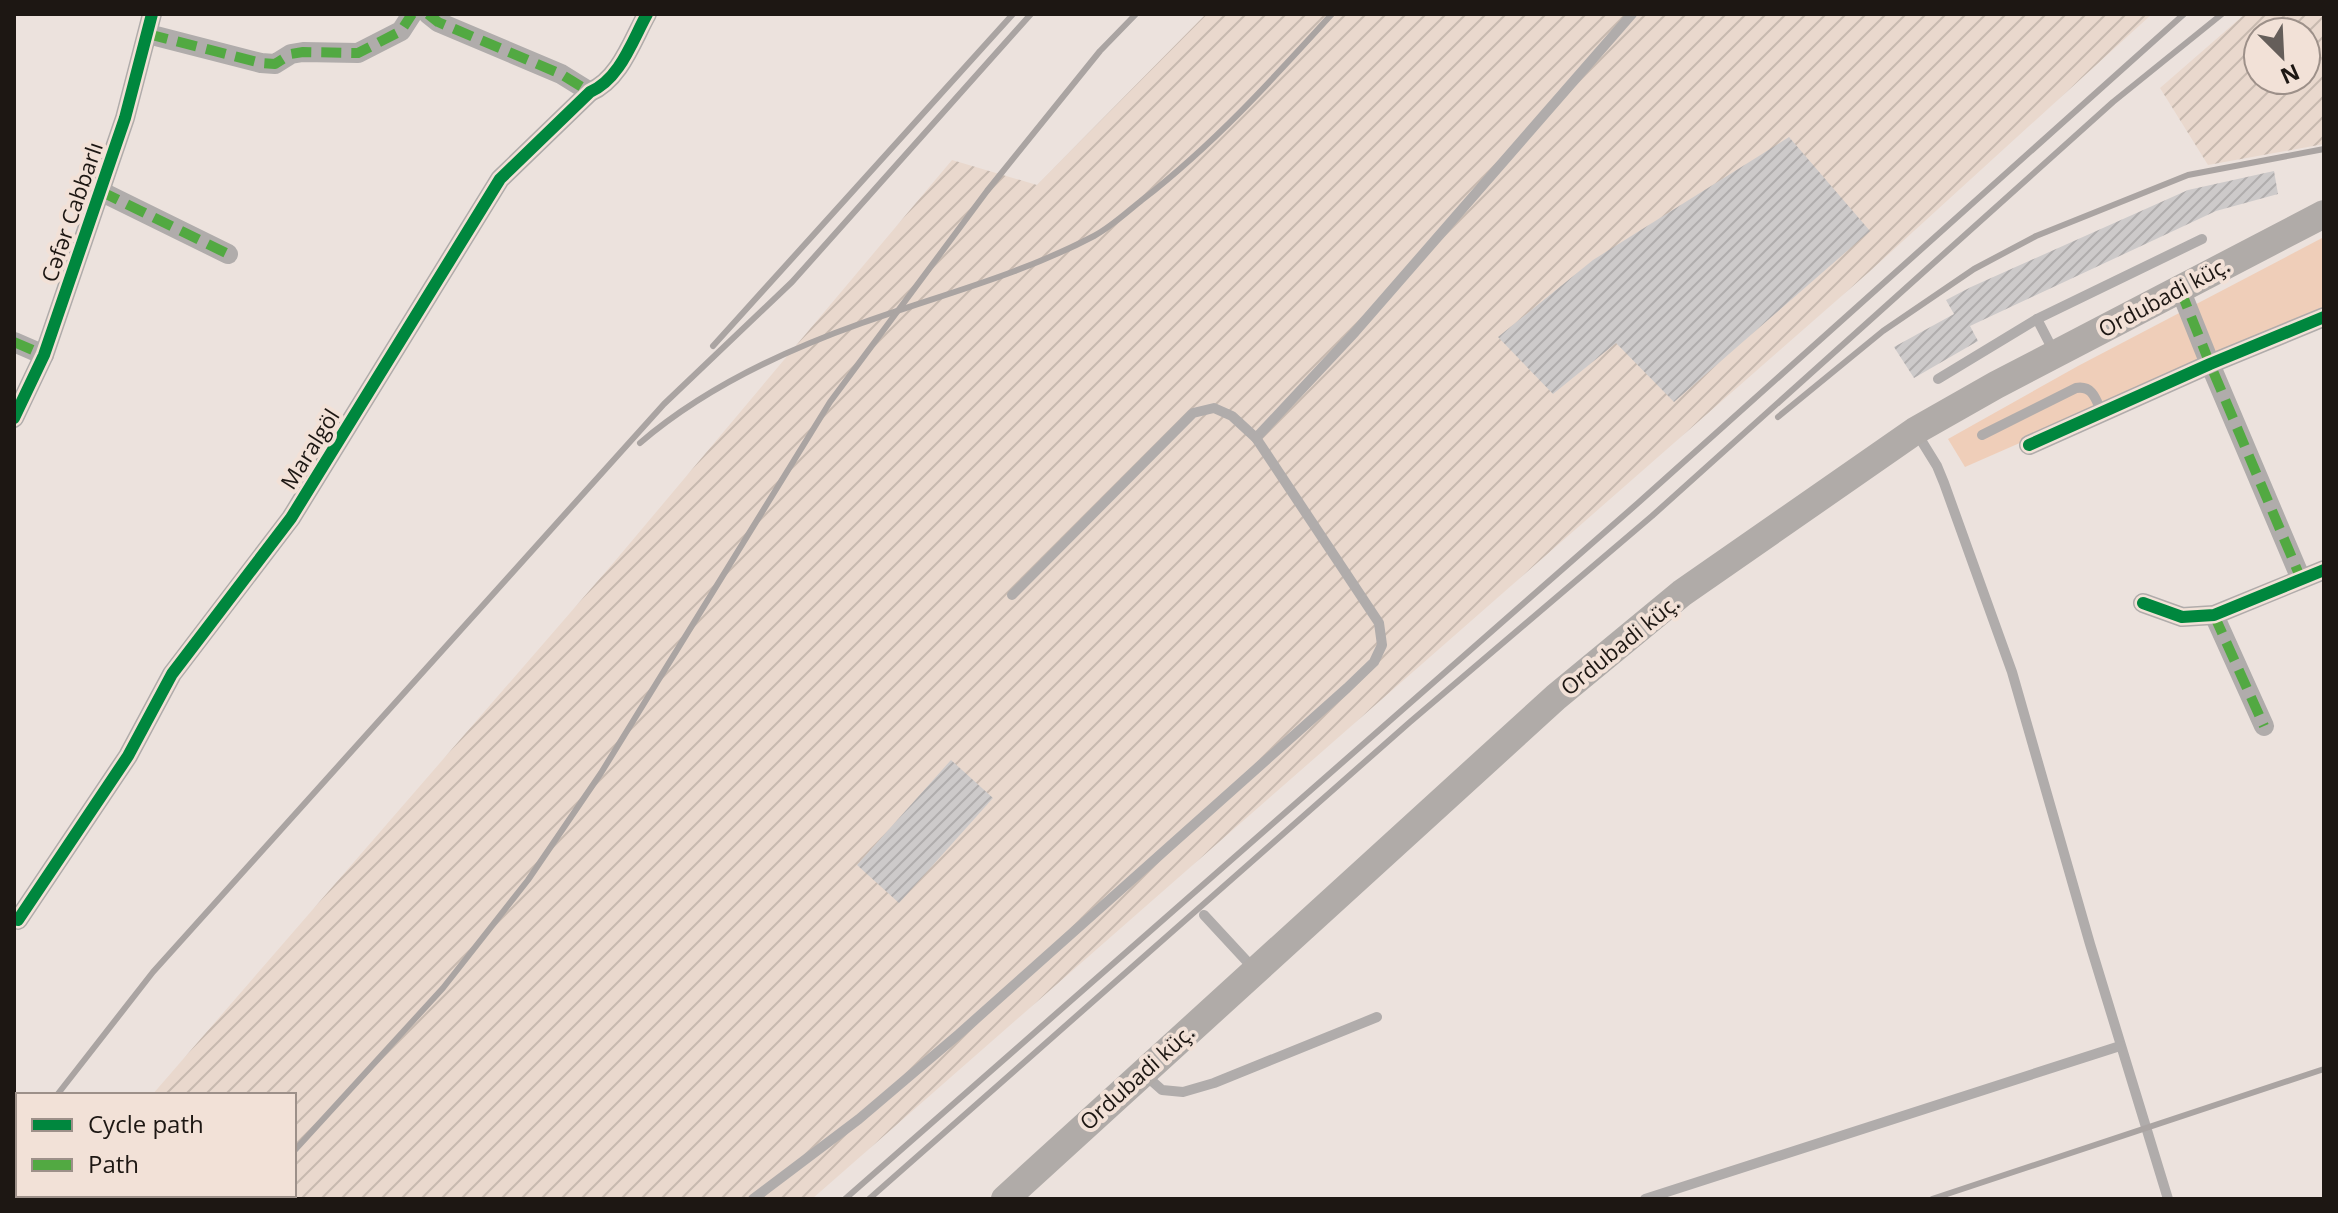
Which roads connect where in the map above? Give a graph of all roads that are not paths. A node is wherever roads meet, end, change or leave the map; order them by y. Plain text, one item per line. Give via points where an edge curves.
1 (412, 14) edge
2 (428, 14) edge
3 (647, 14) edge
4 (1632, 14) edge
5 (150, 24) edge
6 (590, 92) junction
7 (100, 191) junction
8 (2324, 214) edge
9 (2202, 239) dead end
10 (228, 254) dead end
11 (2180, 289) junction
12 (2324, 317) edge
13 (2037, 319) junction
14 (14, 342) edge
15 (2055, 354) junction
16 (44, 355) junction
17 (2210, 364) junction
18 (1938, 379) dead end
19 (2102, 413) junction
20 (14, 418) edge
21 (1915, 431) junction
22 (1982, 435) dead end
23 (1256, 438) junction
24 (2029, 445) dead end
25 (2324, 570) edge
26 (2301, 579) junction
27 (1012, 595) dead end
28 (2143, 603) dead end
29 (2214, 615) junction
30 (2264, 726) dead end
31 (1204, 915) dead end
32 (18, 920) dead end
33 (1255, 970) junction
34 (1377, 1017) dead end
35 (2120, 1046) junction
36 (1143, 1072) junction
37 (753, 1199) edge
38 (1005, 1199) edge
39 (1645, 1199) edge
40 (2168, 1199) edge

1 - 5 street via 401,31 358,53 291,54 275,64
2 - 6 street
3 - 6 street, Maralgöl via 615,74
4 - 23 lane via 1346,343
5 - 7 street, Cəfər Cabbarlı
6 - 32 street, Maralgöl via 500,179 291,518 172,674 128,756
7 - 10 street
7 - 16 street, Cəfər Cabbarlı
8 - 11 main road, Ordubadi küç.
9 - 13 lane
11 - 15 main road, Ordubadi küç.
11 - 17 street
12 - 17 street
13 - 15 lane
13 - 18 lane
14 - 16 street
15 - 21 main road, Ordubadi küç.
16 - 20 street, Cəfər Cabbarlı
17 - 19 street
17 - 26 street
19 - 22 lane via 2091,390 2076,388
19 - 24 street
21 - 33 main road, Ordubadi küç. via 1628,635
21 - 35 lane via 1944,483 2012,672
23 - 27 lane via 1214,408 1193,413
23 - 37 lane via 1379,623 1382,645 1374,662 959,1034
25 - 26 street
26 - 29 street
28 - 29 street via 2182,617
29 - 30 street
31 - 33 lane
33 - 36 main road, Ordubadi küç.
34 - 36 lane via 1183,1092 1162,1090
35 - 39 lane
35 - 40 lane
36 - 38 main road, Ordubadi küç.

